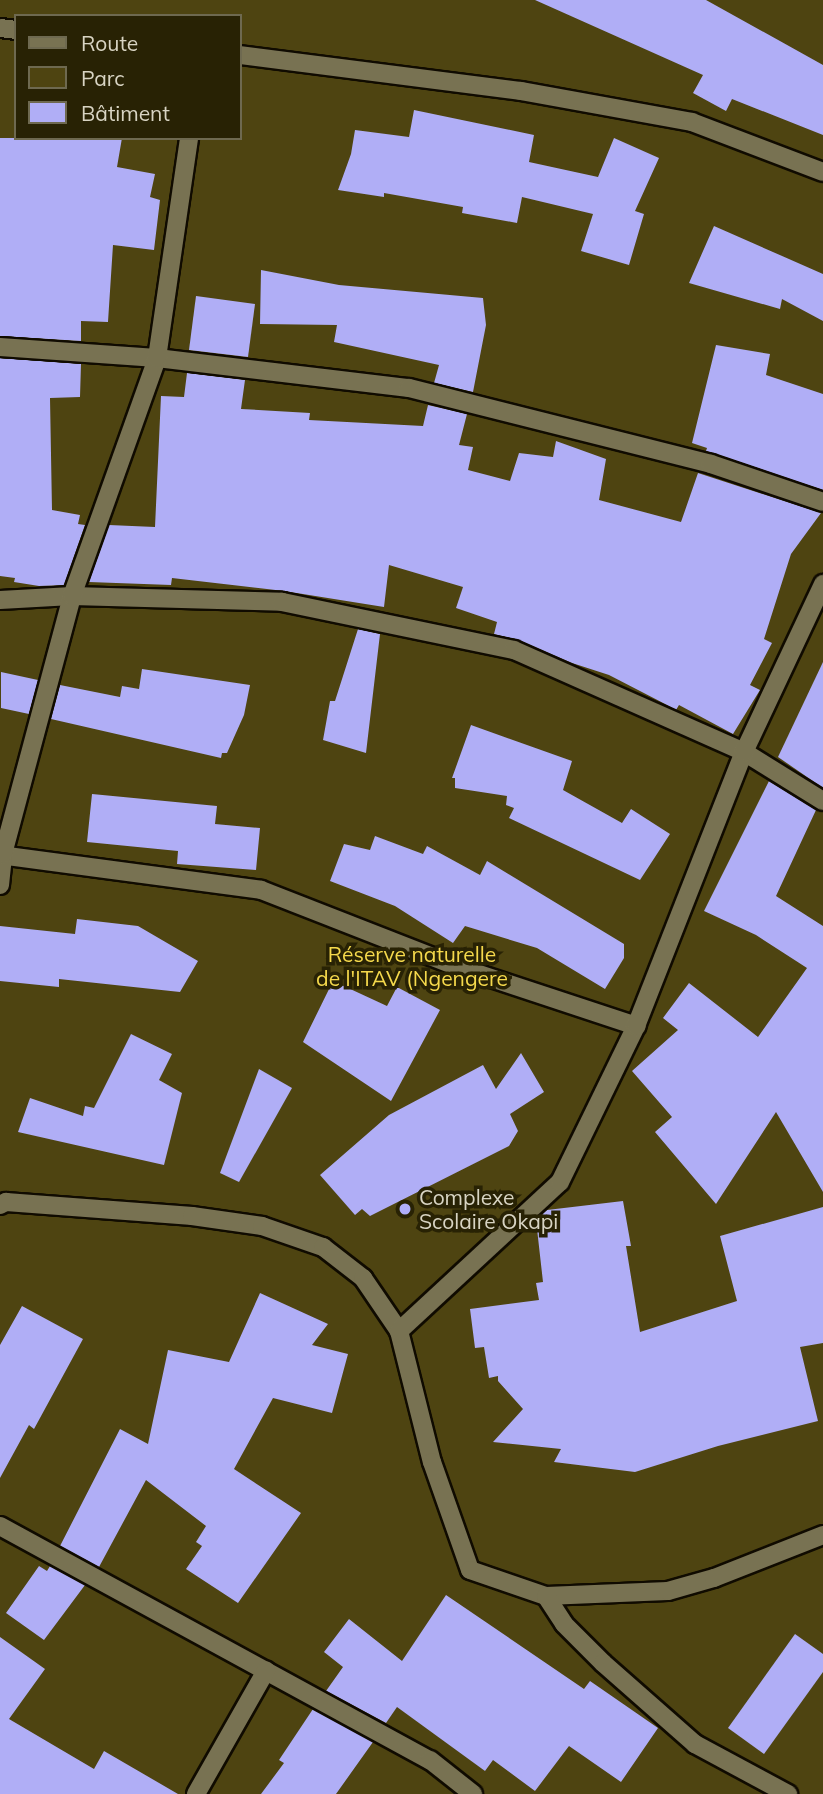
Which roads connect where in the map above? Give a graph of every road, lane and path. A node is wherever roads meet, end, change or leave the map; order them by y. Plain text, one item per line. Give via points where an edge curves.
1 (242, 55) edge
2 (189, 140) edge
3 (823, 172) edge
4 (0, 347) edge
5 (157, 358) junction
6 (823, 502) edge
7 (823, 584) edge
8 (72, 596) junction
9 (0, 600) edge
10 (744, 752) junction
11 (823, 801) edge
12 (2, 855) edge
13 (0, 885) edge
14 (636, 1026) junction
15 (2, 1203) edge
16 (398, 1331) junction
17 (0, 1526) edge
18 (823, 1535) edge
19 (547, 1596) junction
20 (266, 1671) junction
21 (196, 1794) edge
22 (473, 1794) edge
23 (788, 1794) edge

1 - 3 street via 521,91 692,122
2 - 5 street
4 - 5 street
5 - 6 street via 409,388 711,464
5 - 8 street
7 - 10 street
8 - 9 street
8 - 10 street via 282,602 514,650
8 - 12 street
10 - 11 street
10 - 14 street
12 - 13 street
12 - 14 street via 261,890 458,967
14 - 16 street via 559,1182
15 - 16 street via 192,1216 262,1226 323,1247 363,1278
16 - 19 street via 432,1462 470,1570
17 - 20 street
18 - 19 street via 668,1591
19 - 23 street via 564,1624 603,1663 695,1744
20 - 21 street
20 - 22 street via 430,1760

